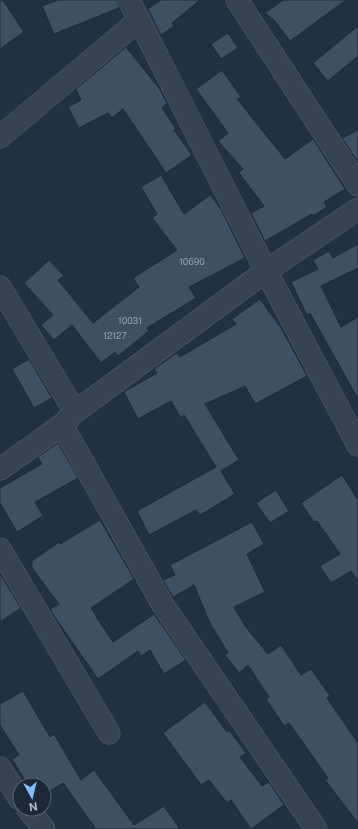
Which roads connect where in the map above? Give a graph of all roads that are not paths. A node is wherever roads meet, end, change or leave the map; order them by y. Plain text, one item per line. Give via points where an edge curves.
1 (129, 0) edge
2 (237, 0) edge
3 (139, 20) junction
4 (1, 134) edge
5 (358, 184) edge
6 (358, 210) edge
7 (266, 271) junction
8 (0, 287) edge
9 (68, 419) junction
10 (358, 445) edge
11 (0, 469) edge
12 (0, 549) edge
13 (109, 733) dead end
14 (0, 768) edge
15 (12, 787) edge
16 (34, 817) edge
17 (44, 829) edge
18 (316, 829) edge

1 - 3 street
2 - 5 street
3 - 4 street
3 - 7 street
6 - 7 street
7 - 9 street
7 - 10 street
8 - 9 street
9 - 11 street
9 - 18 street via 163,604
12 - 13 street
14 - 15 street
16 - 17 street

